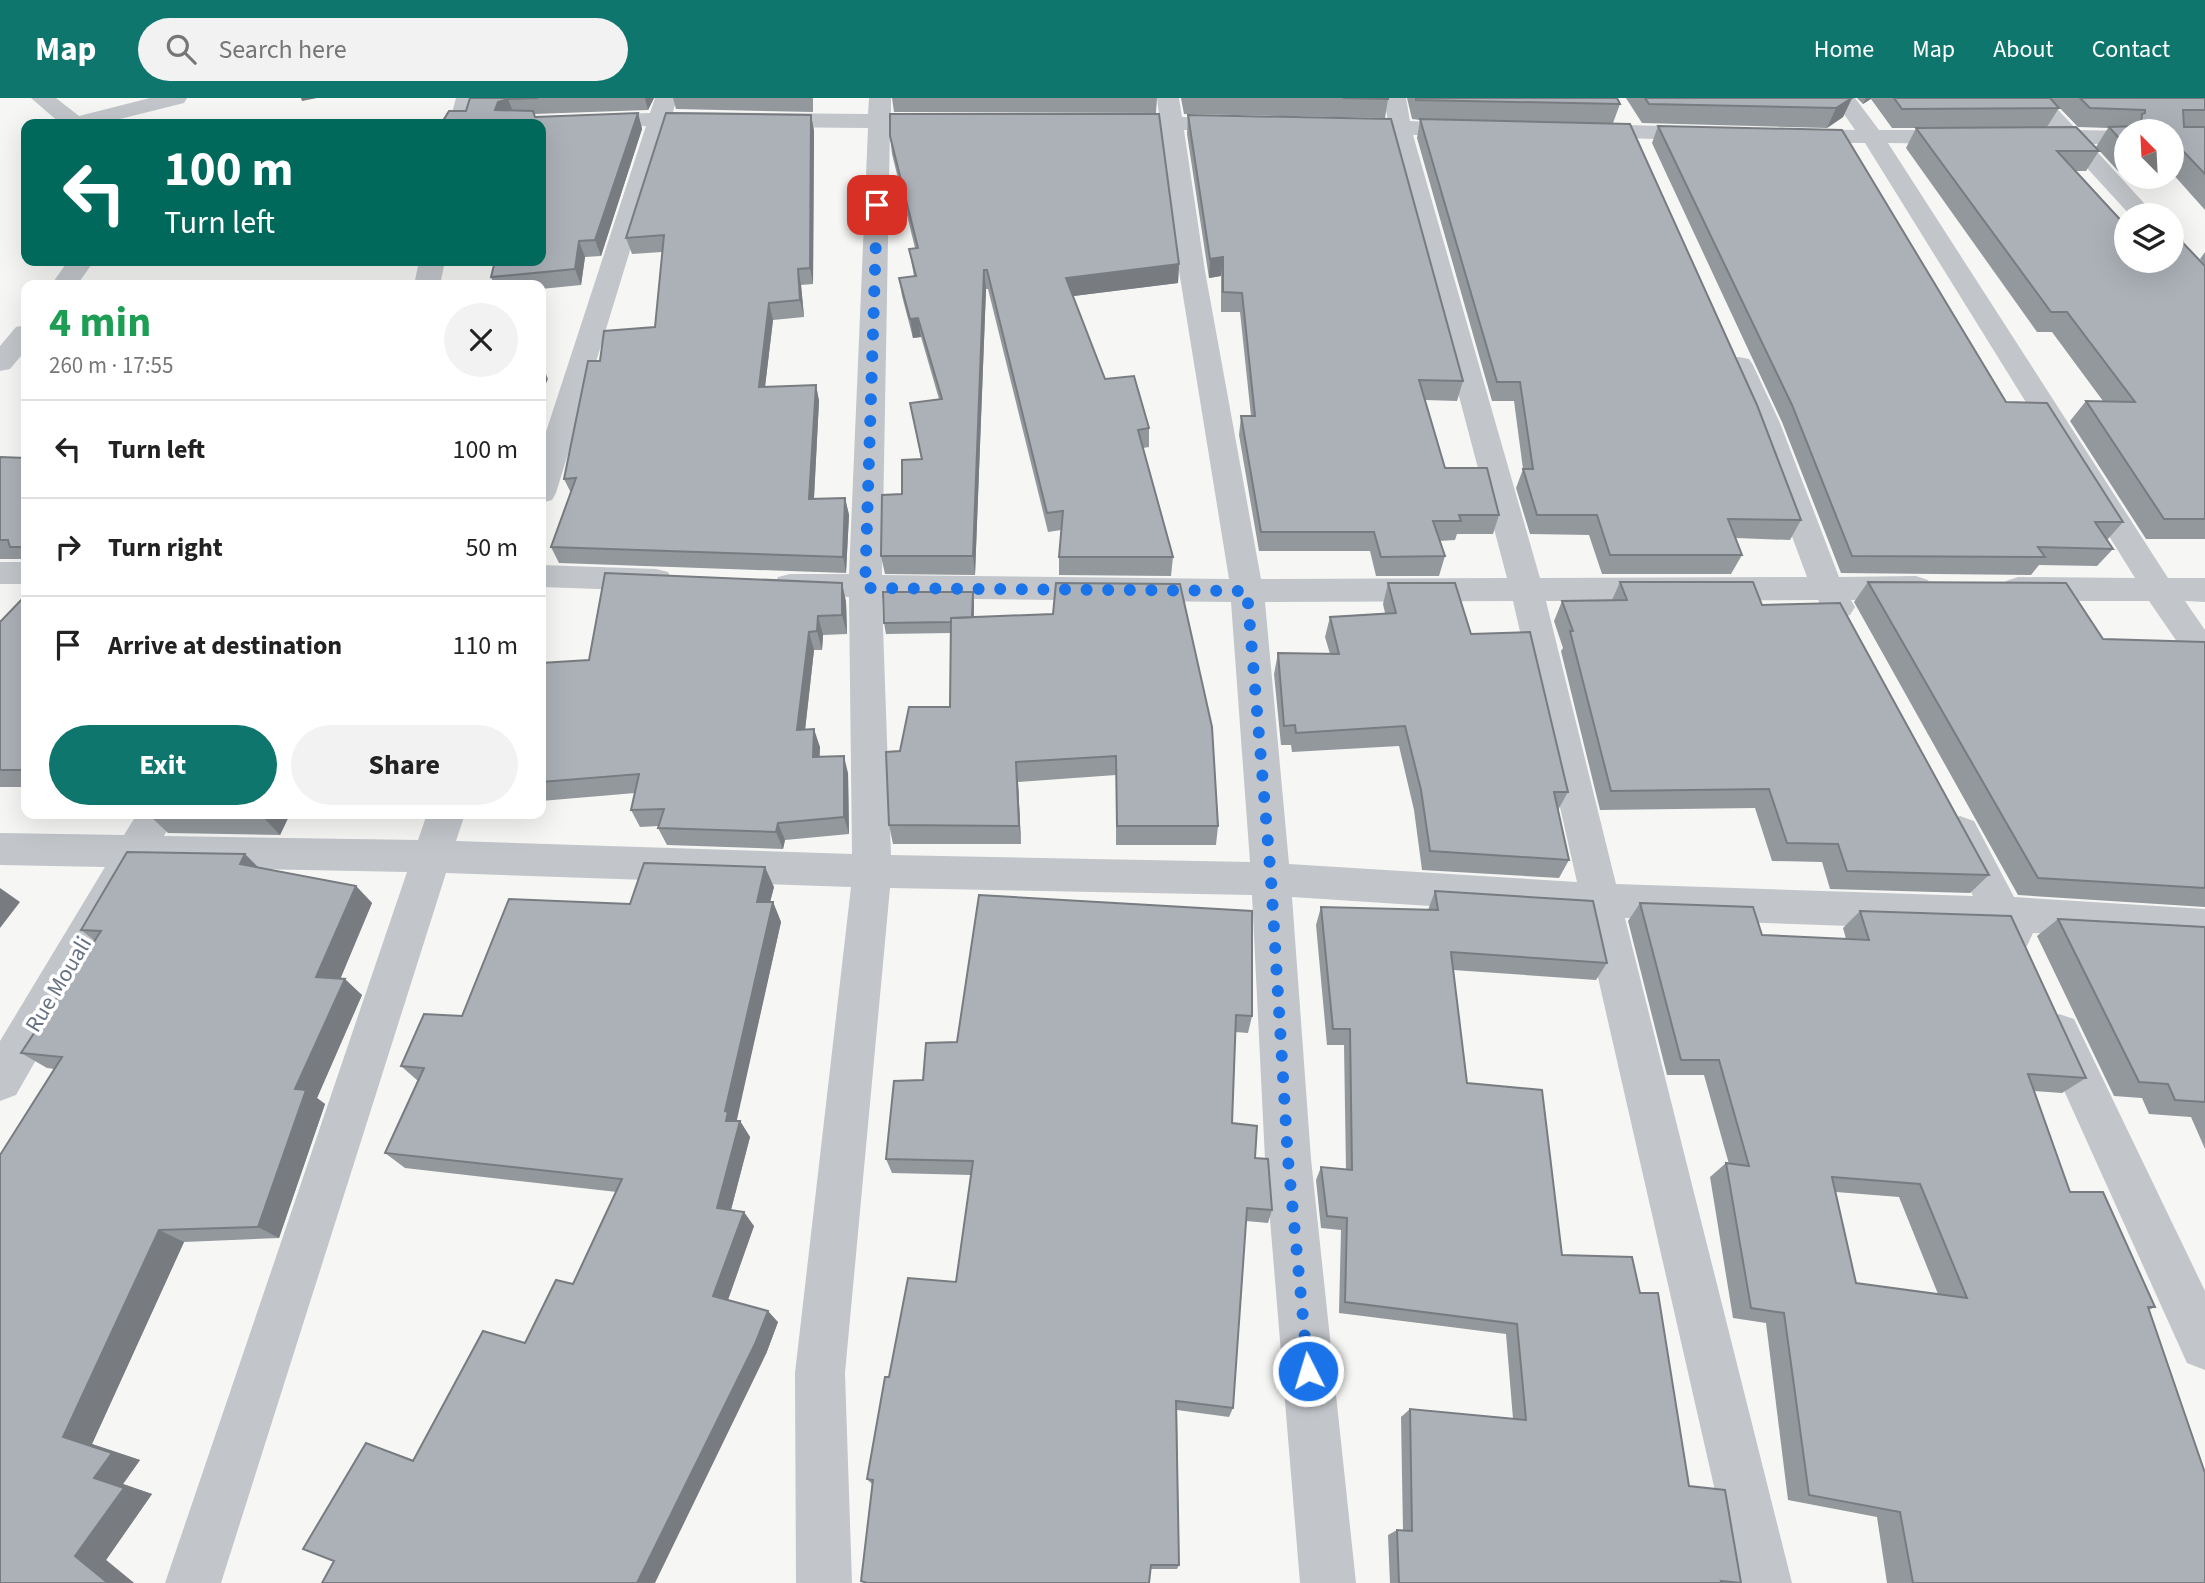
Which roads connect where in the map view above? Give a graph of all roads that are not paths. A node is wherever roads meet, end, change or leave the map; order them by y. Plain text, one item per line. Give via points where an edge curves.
1 (43, 98) edge
2 (176, 98) edge
3 (467, 98) edge
4 (1614, 98) edge
5 (1844, 98) edge
6 (2035, 98) edge
7 (662, 108) edge
8 (879, 110) edge
9 (1168, 111) edge
10 (1398, 113) edge
11 (69, 119) edge
12 (94, 119) edge
13 (461, 119) edge
14 (546, 120) edge
15 (959, 122) edge
16 (1091, 122) edge
17 (1264, 125) edge
18 (1318, 127) edge
19 (1496, 130) edge
20 (1564, 131) edge
21 (1633, 132) junction
22 (1726, 134) edge
23 (1779, 136) edge
24 (1979, 137) edge
25 (2006, 137) edge
26 (2072, 137) junction
27 (1873, 138) junction
28 (2114, 138) edge
29 (1650, 170) edge
30 (2132, 203) edge
31 (1725, 334) edge
32 (21, 338) edge
33 (0, 363) edge
34 (546, 477) edge
35 (0, 573) edge
36 (21, 573) edge
37 (546, 576) edge
38 (690, 582) edge
39 (757, 584) edge
40 (1828, 587) junction
41 (865, 588) junction
42 (1526, 588) junction
43 (1952, 588) edge
44 (1993, 589) edge
45 (2159, 590) junction
46 (2205, 590) edge
47 (1247, 591) junction
48 (1854, 635) edge
49 (2205, 656) edge
50 (1945, 805) edge
51 (154, 819) edge
52 (440, 835) edge
53 (0, 849) edge
54 (136, 852) junction
55 (872, 871) junction
56 (1271, 879) junction
57 (1602, 900) junction
58 (2004, 914) junction
59 (2205, 926) edge
60 (2027, 965) edge
61 (2045, 1003) edge
62 (0, 1081) edge
63 (2205, 1345) edge
64 (193, 1583) edge
65 (824, 1583) edge
66 (1328, 1583) edge
67 (1764, 1583) edge

1 - 11 street
2 - 12 street
3 - 13 street
4 - 21 street
5 - 27 street
6 - 26 street
7 - 8 street
7 - 14 street
7 - 34 street
8 - 15 street
8 - 41 street
9 - 16 street
9 - 17 street
9 - 47 street
10 - 18 street
10 - 19 street
10 - 42 street
20 - 21 street
21 - 22 street
21 - 29 street
23 - 27 street
24 - 27 street
25 - 26 street
26 - 28 street
26 - 30 street
27 - 45 street
31 - 40 street
32 - 33 street
35 - 36 street
37 - 38 street
39 - 41 street
40 - 42 street
40 - 43 street
40 - 48 street
41 - 47 street
41 - 55 street
42 - 47 street
42 - 57 street
44 - 45 street
45 - 46 street
45 - 49 street
47 - 56 street
50 - 58 street
51 - 54 street, Rue Mouali
52 - 54 street
52 - 55 street
52 - 64 street
53 - 54 street
54 - 62 street, Rue Mouali
55 - 56 street
55 - 65 street via 820,1373
56 - 57 street
56 - 66 street via 1288,1159
57 - 58 street
57 - 67 street
58 - 59 street
58 - 60 street
61 - 63 street

